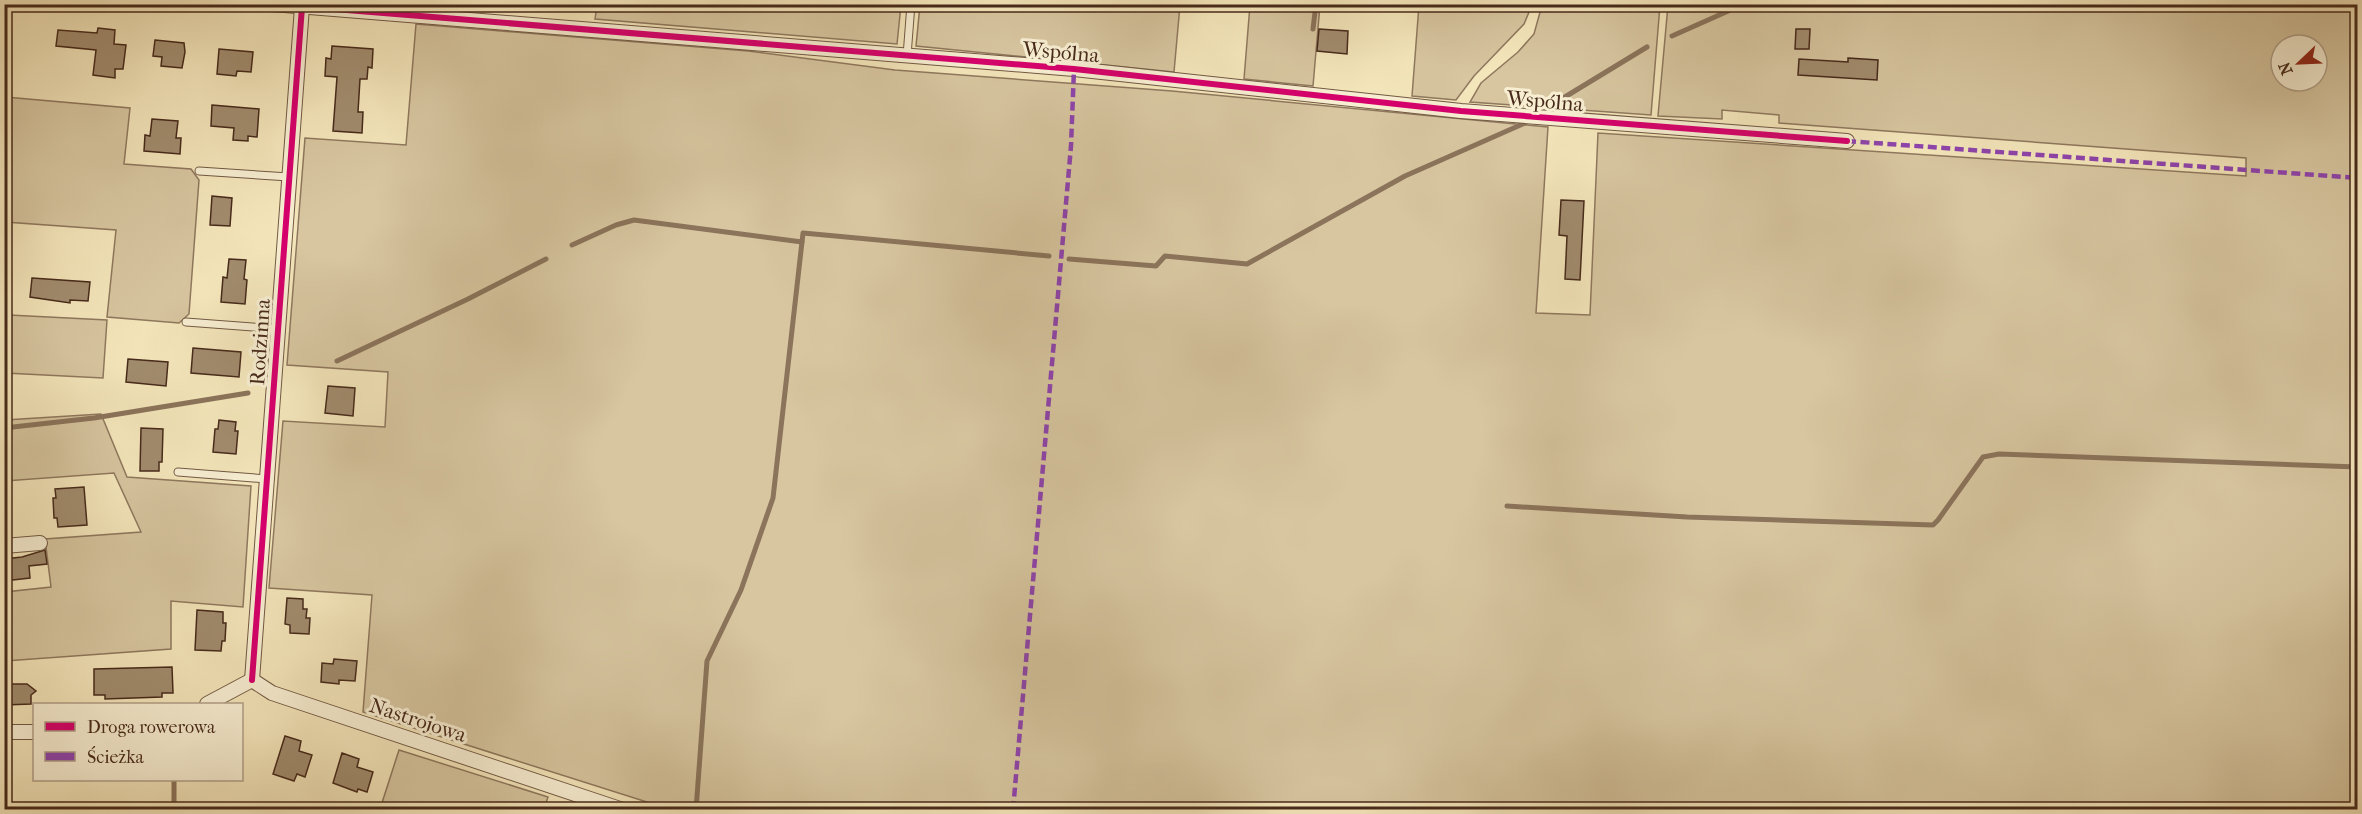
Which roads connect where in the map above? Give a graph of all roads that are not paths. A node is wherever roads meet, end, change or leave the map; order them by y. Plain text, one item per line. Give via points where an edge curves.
1 (272, 4) edge
2 (911, 4) edge
3 (302, 7) junction
4 (907, 56) junction
5 (1847, 141) dead end
6 (199, 171) dead end
7 (289, 177) junction
8 (186, 322) dead end
9 (278, 329) junction
10 (178, 472) dead end
11 (267, 479) junction
12 (40, 543) dead end
13 (4, 546) edge
14 (252, 680) junction
15 (211, 703) edge
16 (4, 732) edge
17 (33, 732) edge
18 (624, 810) edge

1 - 3 street, Wspólna
2 - 4 lane
3 - 4 street, Wspólna
3 - 7 street, Rodzinna
4 - 5 street, Wspólna via 1074,69 1461,111
6 - 7 lane
7 - 9 street, Rodzinna
8 - 9 lane
9 - 11 street, Rodzinna
10 - 11 lane
11 - 14 street, Rodzinna
12 - 13 street
14 - 15 street
14 - 18 street, Nastrojowa via 272,693
16 - 17 street

